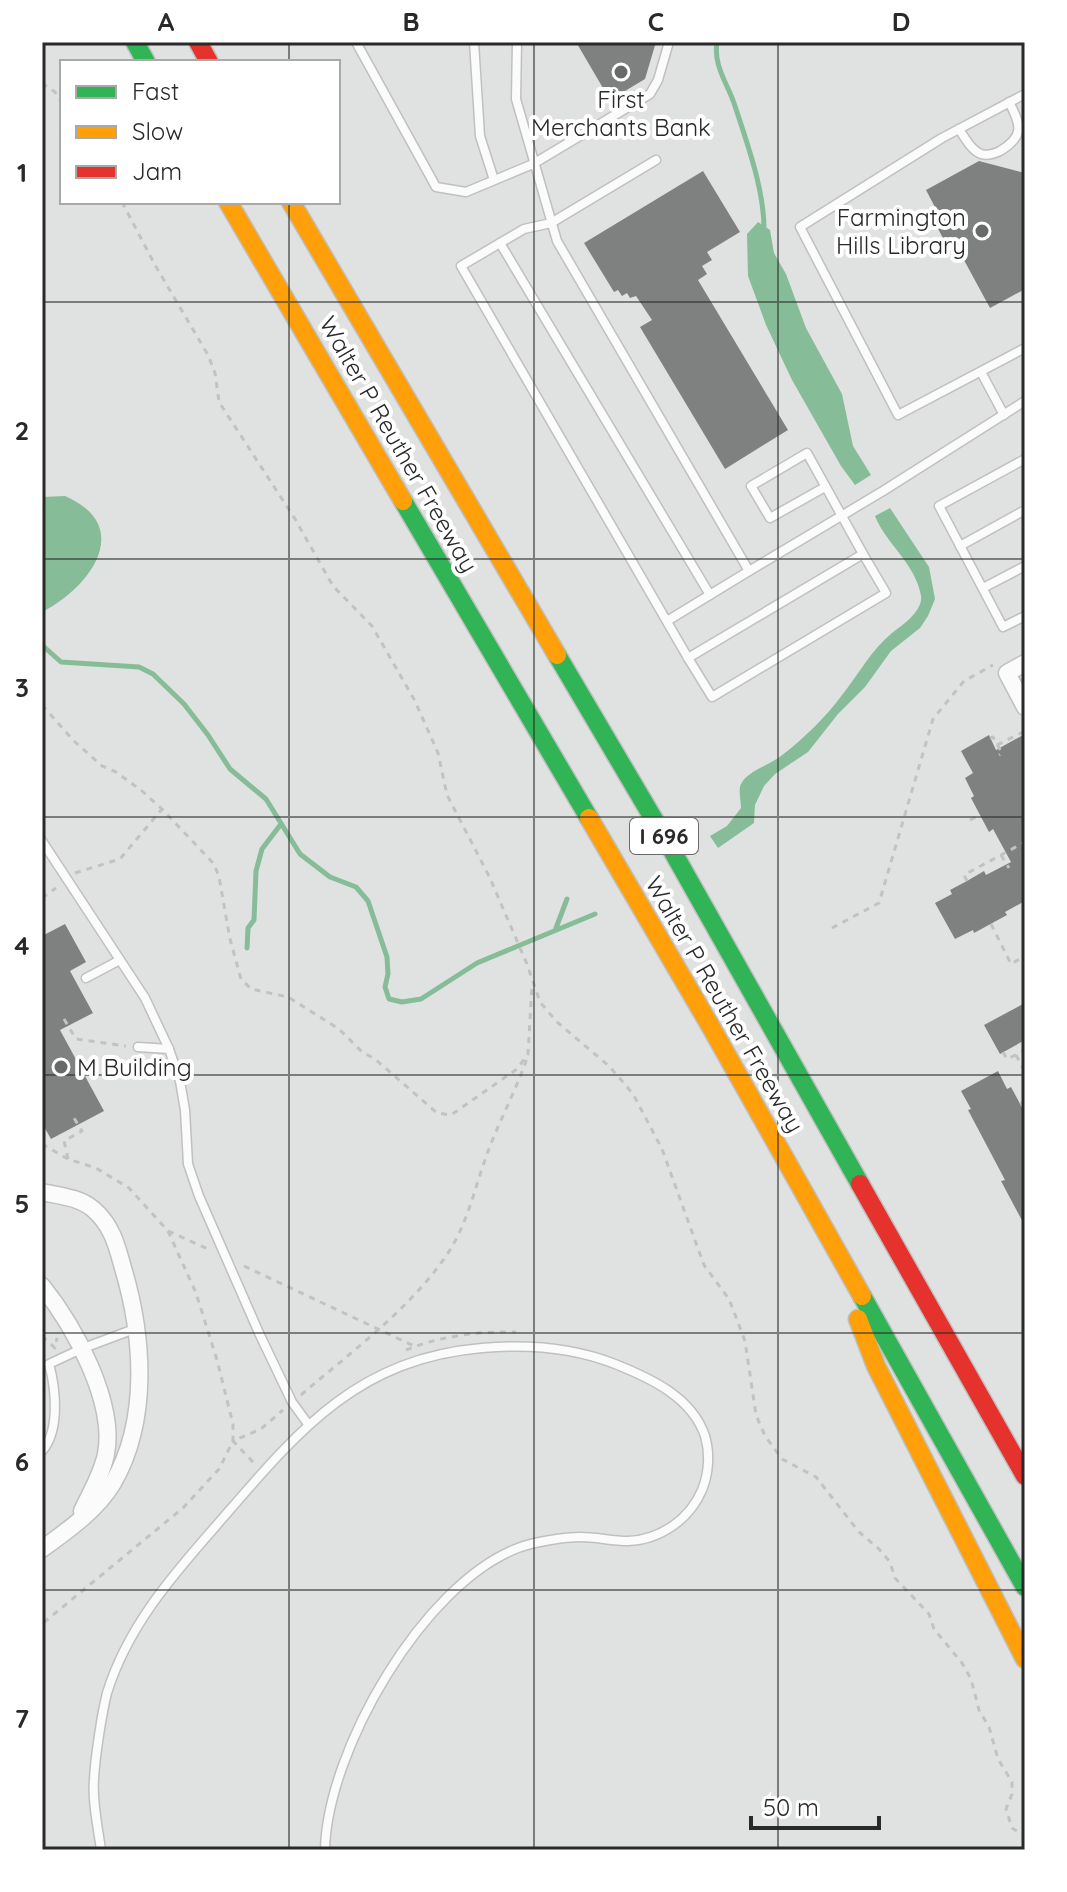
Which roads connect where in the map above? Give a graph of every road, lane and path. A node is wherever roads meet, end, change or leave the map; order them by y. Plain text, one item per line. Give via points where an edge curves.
1 (135, 42) edge
2 (198, 42) edge
3 (474, 42) edge
4 (517, 42) edge
5 (669, 42) edge
6 (360, 43) edge
7 (145, 60) edge
8 (208, 60) edge
9 (42, 83) edge
10 (1025, 94) edge
11 (60, 100) edge
12 (1009, 102) junction
13 (959, 129) junction
14 (656, 160) dead end
15 (533, 164) junction
16 (494, 180) junction
17 (123, 204) edge
18 (229, 204) edge
19 (292, 204) edge
20 (551, 223) junction
21 (500, 243) junction
22 (1025, 348) edge
23 (981, 372) junction
24 (1025, 401) edge
25 (1004, 415) junction
26 (1025, 459) edge
27 (825, 487) junction
28 (1025, 510) edge
29 (842, 516) junction
30 (960, 546) junction
31 (863, 554) junction
32 (1025, 566) edge
33 (749, 571) junction
34 (983, 588) junction
35 (710, 595) junction
36 (1025, 616) edge
37 (667, 621) junction
38 (688, 658) junction
39 (1025, 663) edge
40 (1004, 667) junction
41 (42, 705) edge
42 (1025, 707) edge
43 (1025, 731) edge
44 (990, 738) dead end
45 (997, 745) junction
46 (999, 755) dead end
47 (162, 809) junction
48 (980, 815) dead end
49 (970, 820) dead end
50 (42, 841) edge
51 (1023, 843) edge
52 (1001, 855) junction
53 (1025, 855) edge
54 (1009, 868) dead end
55 (65, 880) junction
56 (967, 881) dead end
57 (42, 898) edge
58 (991, 924) dead end
59 (832, 928) dead end
60 (1024, 959) edge
61 (118, 961) junction
62 (86, 978) dead end
63 (532, 982) junction
64 (64, 1019) dead end
65 (1019, 1043) dead end
66 (138, 1047) joint
67 (169, 1049) junction
68 (1003, 1052) dead end
69 (528, 1054) junction
70 (1016, 1055) junction
71 (1025, 1072) edge
72 (74, 1118) dead end
73 (68, 1159) dead end
74 (855, 1170) junction
75 (42, 1192) edge
76 (821, 1220) junction
77 (168, 1231) dead end
78 (225, 1257) junction
79 (42, 1286) edge
80 (138, 1328) junction
81 (379, 1328) junction
82 (54, 1332) dead end
83 (521, 1333) dead end
84 (42, 1336) edge
85 (415, 1347) junction
86 (81, 1349) junction
87 (403, 1351) dead end
88 (421, 1357) junction
89 (45, 1366) edge
90 (292, 1402) junction
91 (308, 1424) junction
92 (1016, 1424) dead end
93 (42, 1451) edge
94 (263, 1471) junction
95 (1025, 1476) edge
96 (76, 1523) junction
97 (42, 1549) edge
98 (1025, 1587) edge
99 (1025, 1659) edge
100 (1025, 1836) edge
101 (101, 1850) edge
102 (325, 1850) edge

1 - 7 highway
2 - 8 highway
3 - 16 lane via 480,136
4 - 15 lane via 516,99
5 - 15 lane via 650,94
6 - 16 lane via 436,187 466,192
9 - 11 path
10 - 12 lane
12 - 13 lane
12 - 13 lane via 1019,134 993,154 982,154
13 - 23 lane via 800,227 898,415
14 - 20 lane
15 - 16 lane
15 - 20 lane
17 - 63 path via 208,355 219,402 333,586 372,626 415,701 438,753 447,795 489,876
18 - 76 highway, Walter P Reuther Freeway / I 696
19 - 74 highway, Walter P Reuther Freeway / I 696
20 - 21 lane via 524,229
20 - 33 lane
21 - 35 lane
21 - 37 lane via 461,266
22 - 23 lane
23 - 25 lane
24 - 25 lane
25 - 29 lane
26 - 30 lane via 939,506
27 - 27 lane via 807,453 751,486 770,518
27 - 29 lane
28 - 30 lane
29 - 31 lane
29 - 33 lane
30 - 34 lane
31 - 38 lane
31 - 38 lane via 886,593 712,697
32 - 34 lane
33 - 35 lane
34 - 36 lane via 1003,627
35 - 37 lane
37 - 38 lane
39 - 40 street
40 - 42 street
40 - 59 path via 964,681 933,719 879,903
41 - 47 path via 102,766
43 - 45 path
44 - 45 path
45 - 46 path
47 - 55 path via 120,859
47 - 69 path via 214,864 241,979 251,989 288,997 339,1029 437,1113 451,1115 517,1069
48 - 49 path
50 - 55 lane
51 - 52 path
51 - 53 path
52 - 54 path
52 - 56 path via 964,875
55 - 57 path
55 - 61 lane
58 - 60 path via 1011,964
61 - 62 lane
61 - 67 lane via 145,998
63 - 69 path
63 - 100 path via 557,1022 633,1094 662,1149 704,1265 729,1299 745,1341 756,1415 765,1436 782,1459 816,1477 879,1549 895,1578 929,1614 934,1629 962,1663 1012,1782 1006,1809 1012,1828
64 - 66 path via 76,1039
65 - 70 path via 1024,1051
66 - 67 lane
67 - 78 lane via 185,1110 188,1164
68 - 70 path via 1007,1059
69 - 81 path via 448,1254 408,1303
70 - 71 path
72 - 73 path via 82,1131 64,1141
74 - 92 highway
74 - 95 highway, Walter P Reuther Freeway / I 696
75 - 80 street via 85,1202 105,1222 117,1246
76 - 98 highway, Walter P Reuther Freeway / I 696
76 - 99 highway via 876,1366
77 - 78 path
78 - 81 path
78 - 90 lane
79 - 86 street
80 - 86 lane
80 - 96 street via 138,1381 129,1440 112,1484
81 - 85 path
81 - 90 path
82 - 84 path via 55,1348
83 - 85 path via 478,1332
85 - 87 path
85 - 88 path
86 - 89 lane
86 - 96 street via 103,1402 108,1438 102,1470
88 - 91 lane via 346,1395
88 - 102 lane via 520,1344 590,1356 634,1371 690,1409 707,1441 707,1479 679,1523 660,1533 632,1541 577,1537 518,1547 474,1573 448,1598 407,1645 355,1734 329,1815
89 - 93 lane via 53,1384 53,1415
90 - 91 lane
90 - 94 path via 261,1429 233,1441
91 - 94 lane
94 - 101 lane via 144,1614 107,1693 93,1781
96 - 97 street

